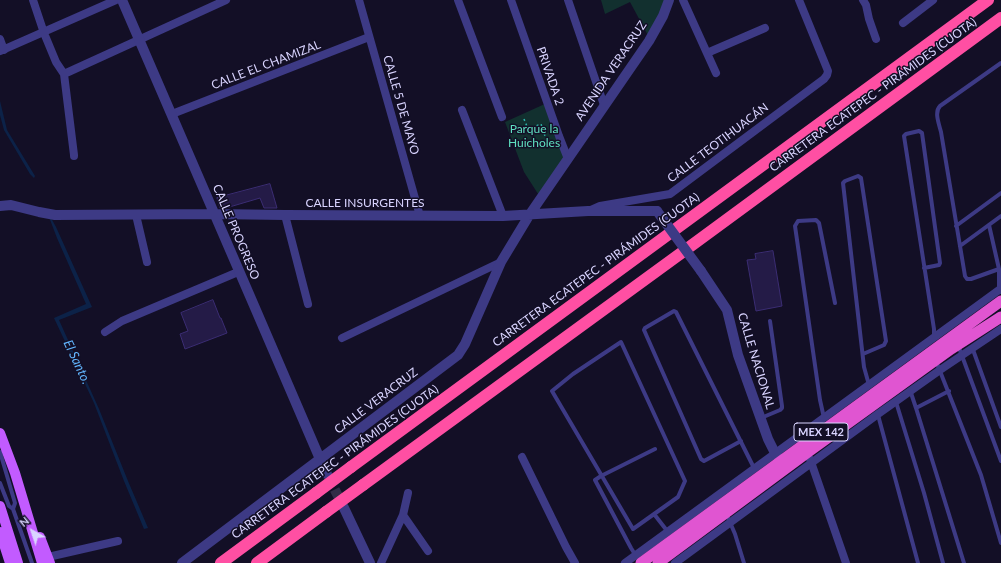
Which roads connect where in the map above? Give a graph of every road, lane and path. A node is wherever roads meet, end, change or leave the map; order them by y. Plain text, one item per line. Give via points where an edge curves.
1 (33, 0) edge
2 (116, 0) edge
3 (122, 0) edge
4 (226, 0) edge
5 (360, 0) edge
6 (458, 0) edge
7 (511, 0) edge
8 (568, 0) edge
9 (668, 0) edge
10 (683, 0) edge
11 (798, 0) edge
12 (863, 0) edge
13 (933, 0) edge
14 (988, 0) edge
15 (1001, 18) edge
16 (903, 23) dead end
17 (765, 28) dead end
18 (44, 33) junction
19 (369, 37) junction
20 (0, 39) edge
21 (139, 39) junction
22 (876, 39) dead end
23 (2, 51) edge
24 (707, 53) junction
25 (1001, 63) edge
26 (716, 73) dead end
27 (64, 74) junction
28 (604, 105) junction
29 (462, 110) dead end
30 (172, 114) junction
31 (502, 117) dead end
32 (524, 119) dead end
33 (559, 136) junction
34 (74, 156) dead end
35 (568, 159) junction
36 (1001, 193) edge
37 (0, 206) edge
38 (588, 211) junction
39 (136, 214) junction
40 (215, 214) junction
41 (530, 214) junction
42 (285, 215) junction
43 (420, 216) junction
44 (503, 216) junction
45 (1001, 216) edge
46 (990, 225) junction
47 (956, 226) junction
48 (960, 246) junction
49 (147, 262) dead end
50 (501, 262) junction
51 (924, 268) junction
52 (999, 269) junction
53 (701, 271) joint
54 (238, 272) junction
55 (1000, 290) edge
56 (1001, 301) edge
57 (835, 303) dead end
58 (308, 304) dead end
59 (1001, 317) edge
60 (770, 321) dead end
61 (1001, 329) edge
62 (105, 332) dead end
63 (934, 336) junction
64 (342, 338) dead end
65 (971, 343) junction
66 (958, 344) junction
67 (863, 354) junction
68 (962, 355) junction
69 (938, 365) junction
70 (909, 386) junction
71 (948, 391) junction
72 (873, 399) junction
73 (896, 402) junction
74 (916, 408) junction
75 (761, 418) junction
76 (826, 423) junction
77 (1001, 428) edge
78 (0, 433) edge
79 (741, 441) junction
80 (807, 448) junction
81 (655, 449) dead end
82 (0, 452) edge
83 (522, 457) dead end
84 (778, 457) junction
85 (320, 459) junction
86 (1001, 461) edge
87 (812, 463) junction
88 (754, 468) junction
89 (328, 474) tunnel mouth
90 (602, 476) junction
91 (0, 483) edge
92 (408, 493) dead end
93 (0, 506) edge
94 (344, 508) tunnel mouth
95 (13, 509) junction
96 (654, 514) junction
97 (403, 515) junction
98 (728, 518) junction
99 (0, 532) edge
100 (670, 535) junction
101 (118, 541) dead end
102 (1001, 544) edge
103 (428, 551) dead end
104 (639, 560) edge
105 (47, 561) edge
106 (660, 562) edge
107 (10, 563) edge
108 (18, 563) edge
109 (32, 563) edge
110 (182, 563) edge
111 (221, 563) edge
112 (257, 563) edge
113 (370, 563) edge
114 (381, 563) edge
115 (575, 563) edge
116 (625, 563) edge
117 (675, 563) edge
118 (744, 563) edge
119 (846, 563) edge
120 (918, 563) edge
121 (943, 563) edge
122 (964, 563) edge

1 - 18 street
2 - 18 street
3 - 21 street, CALLE PROGRESO
4 - 21 street
5 - 19 street, CALLE 5 DE MAYO
6 - 31 street
7 - 33 street, PRIVADA 2
8 - 28 street
9 - 28 street, AVENIDA VERACRUZ via 664,16 649,41
10 - 24 street
11 - 38 street, CALLE TEOTIHUACÁN via 828,75 670,194 600,206
12 - 22 street
13 - 16 street
14 - 111 highway, CARRETERA ECATEPEC - PIRÁMIDES (CUOTA), bridge
15 - 112 highway, CARRETERA ECATEPEC - PIRÁMIDES (CUOTA), bridge
17 - 24 street
18 - 23 street
18 - 27 street
19 - 30 street, CALLE EL CHAMIZAL
19 - 43 street, CALLE 5 DE MAYO
20 - 23 street
21 - 27 street
21 - 30 street, CALLE PROGRESO
24 - 26 street
25 - 47 lane via 937,109
27 - 34 street
28 - 35 street, AVENIDA VERACRUZ
29 - 44 street
30 - 40 street, CALLE PROGRESO
32 - 33 path via 528,129 541,124 547,142
33 - 35 street, PRIVADA 2
35 - 41 street, AVENIDA VERACRUZ
36 - 47 lane
37 - 39 street, CALLE INSURGENTES via 11,204 55,215
38 - 41 street, CALLE INSURGENTES
38 - 53 street, CALLE INSURGENTES, bridge via 657,211
39 - 40 street, CALLE INSURGENTES
39 - 49 street
40 - 42 street, CALLE INSURGENTES
40 - 54 street, CALLE PROGRESO
41 - 44 street, CALLE INSURGENTES
41 - 50 street, CALLE VERACRUZ
42 - 43 street, CALLE INSURGENTES
42 - 58 street
43 - 44 street, CALLE INSURGENTES
45 - 46 lane
46 - 48 lane
46 - 52 lane
47 - 48 lane
48 - 52 lane via 967,279
50 - 64 street
50 - 85 street, CALLE VERACRUZ via 458,355
51 - 51 lane via 940,263 922,133 919,131 904,136
51 - 63 lane
52 - 55 lane
53 - 75 street, CALLE NACIONAL via 727,310 738,355
54 - 62 street via 122,321
54 - 85 street, CALLE PROGRESO
55 - 63 street
56 - 72 highway, MEX 142
57 - 76 lane via 819,223 816,220 798,221 794,226 820,400
59 - 65 highway, MEX 142
60 - 75 lane via 782,408
61 - 65 street
63 - 72 street
65 - 66 highway, MEX 142
65 - 68 street
65 - 77 lane
66 - 68 lane
66 - 69 highway, MEX 142
67 - 67 lane via 843,183 858,176 861,178 886,341 884,345
67 - 72 lane
68 - 69 street
68 - 86 lane
69 - 70 highway, MEX 142
69 - 71 lane
70 - 72 highway, MEX 142
70 - 73 street
70 - 74 lane
71 - 74 lane
71 - 102 lane via 981,475
72 - 73 street
72 - 76 highway, MEX 142
72 - 80 highway, MEX 142
72 - 87 street
72 - 120 lane
73 - 121 lane
74 - 122 lane
75 - 84 street, CALLE NACIONAL
76 - 80 highway, MEX 142
76 - 84 street
78 - 105 main road via 15,474 25,492
79 - 79 lane via 704,461 701,459 645,328 676,312
79 - 88 lane
80 - 84 highway, MEX 142
80 - 87 street
80 - 98 highway, MEX 142
81 - 90 lane
82 - 95 lane via 15,503
83 - 115 street
84 - 88 street
84 - 100 highway, MEX 142
85 - 89 street, CALLE PROGRESO
85 - 110 street, CALLE VERACRUZ
87 - 98 street
87 - 119 street
88 - 100 street
90 - 96 lane via 634,529
90 - 96 lane via 552,391 621,342 685,480 678,497
90 - 104 lane via 595,481
91 - 95 lane via 9,506
92 - 97 street
93 - 108 main road
94 - 113 street
95 - 109 lane
96 - 100 lane
97 - 103 street
97 - 114 street
98 - 106 highway, MEX 142
98 - 117 street
98 - 118 lane
99 - 107 main road
100 - 104 highway, MEX 142
101 - 105 street
104 - 116 street

